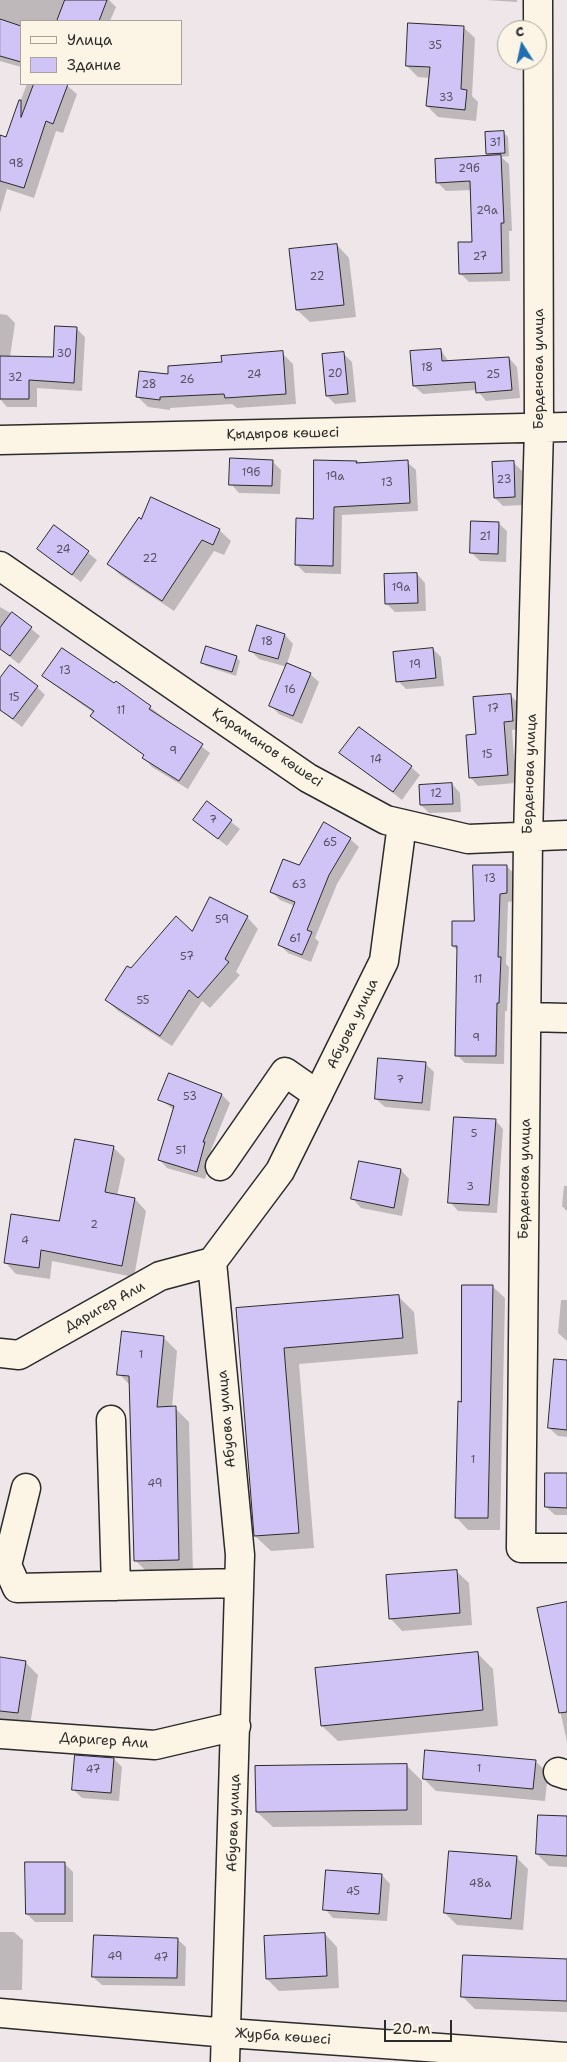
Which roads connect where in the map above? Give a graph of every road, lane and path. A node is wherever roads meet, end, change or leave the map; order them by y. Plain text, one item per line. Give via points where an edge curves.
1 (538, 0) edge
2 (567, 427) edge
3 (539, 428) junction
4 (0, 440) edge
5 (0, 566) edge
6 (402, 824) junction
7 (567, 835) edge
8 (528, 837) junction
9 (526, 1017) junction
10 (567, 1018) edge
11 (318, 1095) junction
12 (220, 1166) dead end
13 (212, 1262) junction
14 (0, 1353) edge
15 (111, 1420) dead end
16 (26, 1488) dead end
17 (567, 1548) edge
18 (239, 1583) junction
19 (116, 1586) junction
20 (236, 1726) junction
21 (0, 1734) edge
22 (0, 2013) edge
23 (228, 2033) junction
24 (567, 2057) edge
25 (225, 2062) edge

1 - 3 street, Берденова улица
2 - 3 street, Қыдыров көшесі
3 - 4 street, Қыдыров көшесі
3 - 8 street, Берденова улица
5 - 6 street, Қараманов көшесі via 308,778 386,820
6 - 8 street, Қараманов көшесі via 468,839
6 - 11 street, Абуова улица via 384,961
7 - 8 street, Қараманов көшесі
8 - 9 street, Берденова улица
9 - 10 street
9 - 17 street, Берденова улица via 521,1548
11 - 12 street via 285,1072
11 - 13 street, Абуова улица via 280,1170
13 - 14 street, Даригер Али via 160,1276 19,1355
13 - 18 street, Абуова улица via 240,1555
15 - 19 street
16 - 19 street via 7,1565 17,1588
18 - 19 street
18 - 20 street, Абуова улица
20 - 21 street, Даригер Али via 155,1745
20 - 23 street, Абуова улица
22 - 23 street, Журба көшесі
23 - 24 street, Журба көшесі
23 - 25 street, Абуова улица

